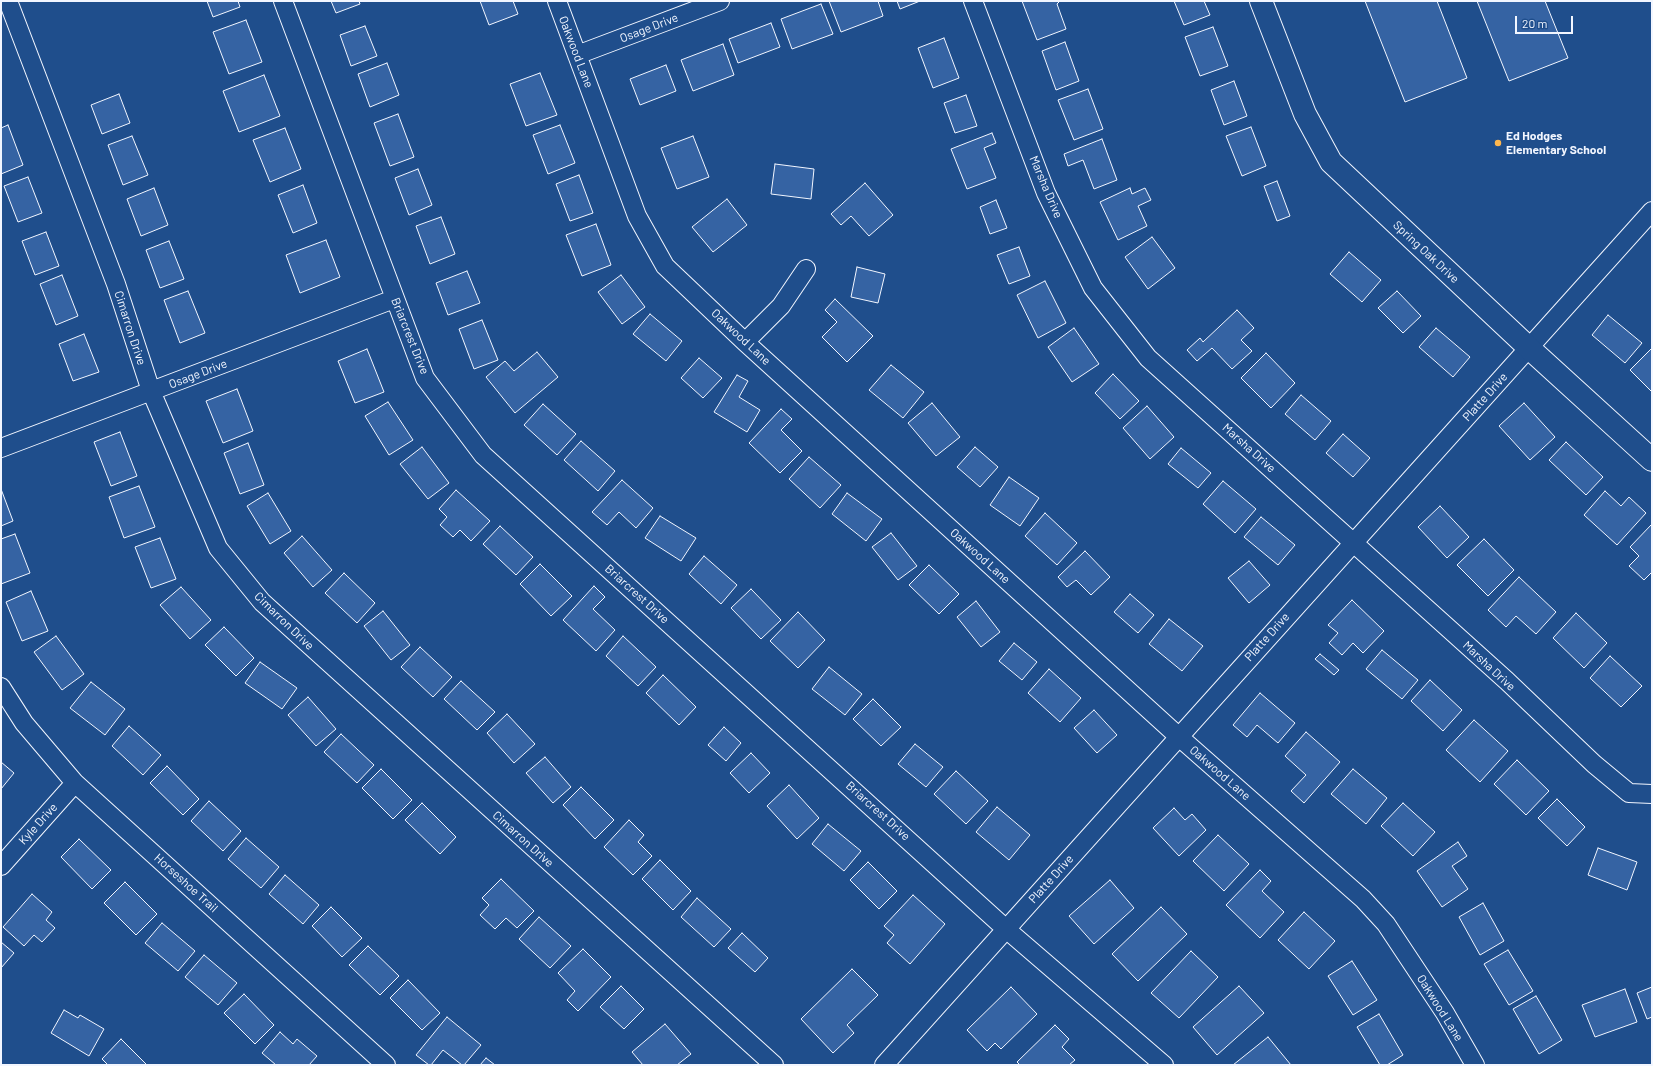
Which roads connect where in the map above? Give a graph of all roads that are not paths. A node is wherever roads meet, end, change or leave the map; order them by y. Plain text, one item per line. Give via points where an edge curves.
1 (8, 1) edge
2 (283, 1) edge
3 (557, 1) edge
4 (720, 1) edge
5 (973, 1) edge
6 (1261, 1) edge
7 (577, 55) junction
8 (1652, 211) edge
9 (806, 269) dead end
10 (394, 299) junction
11 (745, 342) junction
12 (1529, 348) junction
13 (151, 391) junction
14 (1, 448) edge
15 (1652, 460) edge
16 (1353, 542) junction
17 (1, 687) edge
18 (1178, 736) junction
19 (75, 782) junction
20 (1652, 794) edge
21 (1, 866) edge
22 (1006, 929) junction
23 (386, 1065) edge
24 (774, 1065) edge
25 (884, 1065) edge
26 (1164, 1065) edge
27 (1475, 1065) edge

1 - 13 street, Cimarron Drive via 116,284
2 - 10 street, Briarcrest Drive
3 - 7 street, Oakwood Lane
4 - 7 street, Osage Drive
5 - 16 street, Marsha Drive via 1046,193 1093,288 1148,358
6 - 12 street, Spring Oak Drive via 1304,114 1331,162
7 - 11 street, Oakwood Lane via 637,216 665,266
8 - 12 street, Platte Drive
9 - 11 street via 781,306
10 - 13 street, Osage Drive
10 - 22 street, Briarcrest Drive via 425,378 483,455 881,813
11 - 18 street, Oakwood Lane
12 - 15 street, Spring Oak Drive
12 - 16 street, Platte Drive
13 - 14 street, Osage Drive
13 - 24 street, Cimarron Drive via 218,548 262,602
16 - 18 street, Platte Drive
16 - 20 street, Marsha Drive via 1507,681 1594,764 1629,793
17 - 19 street, Horseshoe Trail via 24,723
18 - 22 street, Platte Drive
18 - 27 street, Oakwood Lane via 1363,899 1386,924 1446,1013
19 - 21 street, Kyle Drive
19 - 23 street, Horseshoe Trail
22 - 25 street, Platte Drive
22 - 26 street, Briarcrest Drive

